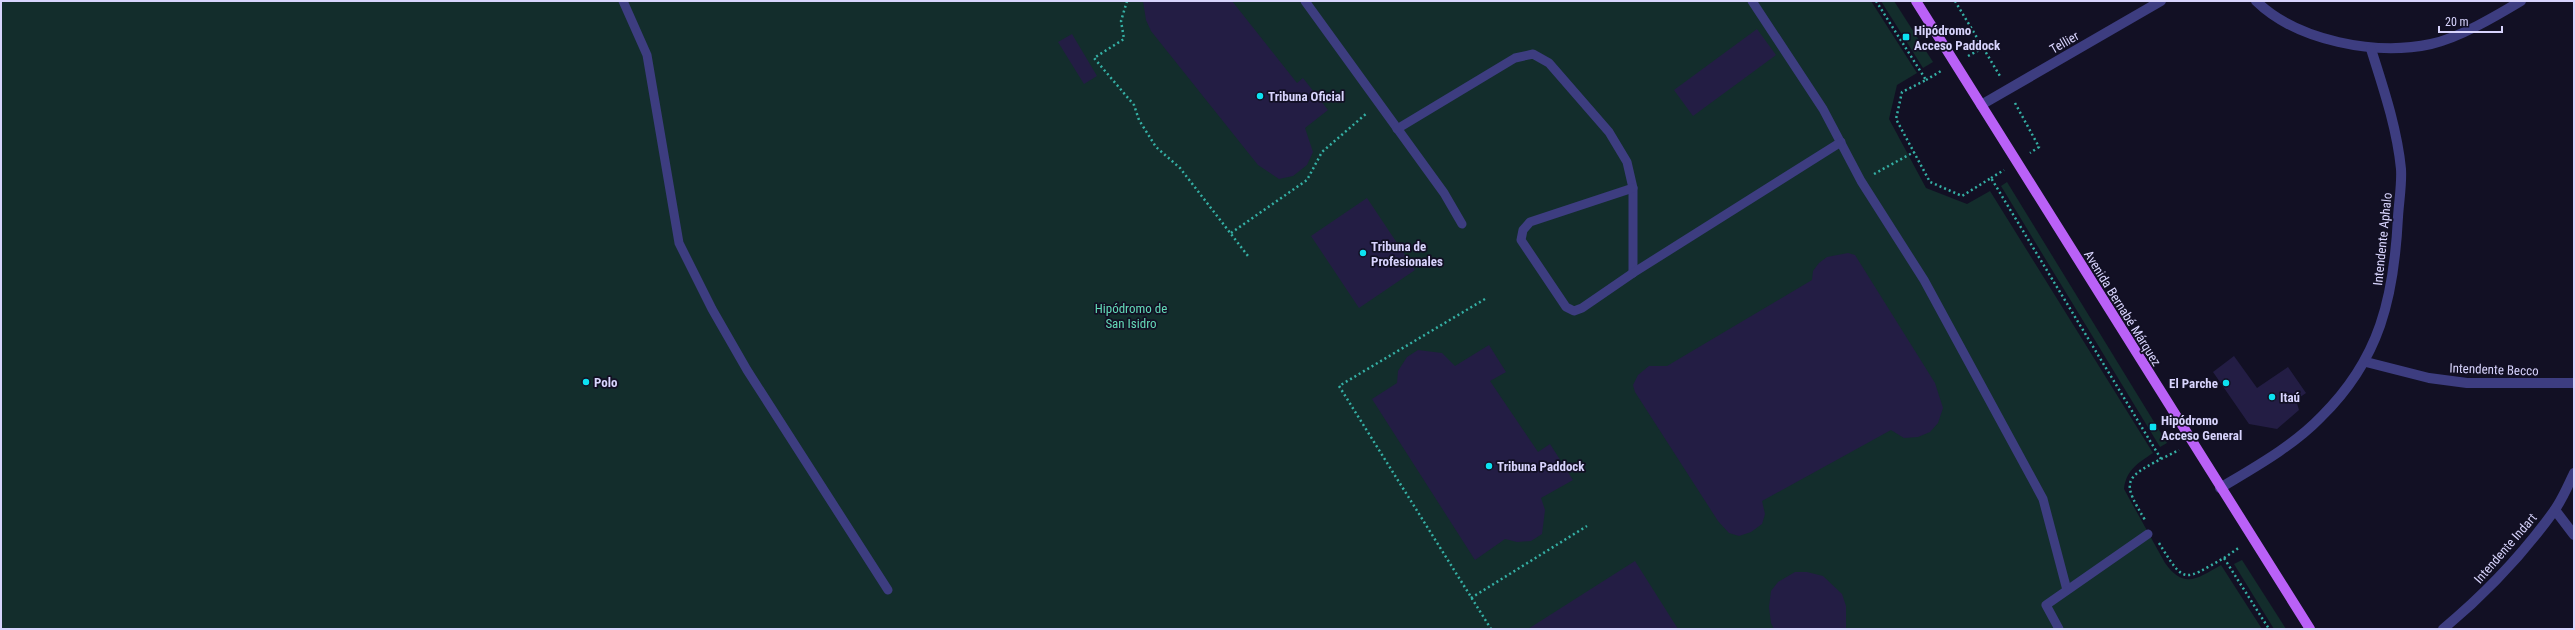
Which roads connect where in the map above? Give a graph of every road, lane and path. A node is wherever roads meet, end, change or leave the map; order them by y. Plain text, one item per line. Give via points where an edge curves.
1 (623, 1) edge
2 (1127, 1) edge
3 (1305, 1) edge
4 (1752, 1) edge
5 (1876, 1) edge
6 (1916, 1) edge
7 (2161, 1) edge
8 (2256, 1) edge
9 (2521, 1) edge
10 (2371, 49) junction
11 (1378, 104) junction
12 (1981, 105) junction
13 (1396, 129) junction
14 (1841, 142) junction
15 (1914, 152) junction
16 (1861, 181) junction
17 (1633, 188) junction
18 (1462, 224) dead end
19 (1231, 233) junction
20 (1248, 256) dead end
21 (1633, 273) junction
22 (1485, 299) dead end
23 (2366, 362) junction
24 (2574, 382) edge
25 (2192, 443) junction
26 (2161, 459) junction
27 (2574, 473) edge
28 (2220, 488) junction
29 (2555, 510) junction
30 (1587, 526) dead end
31 (2151, 532) junction
32 (2574, 535) edge
33 (2252, 539) junction
34 (2224, 558) junction
35 (888, 590) dead end
36 (2067, 590) junction
37 (1471, 598) junction
38 (1490, 629) edge
39 (2058, 629) edge
40 (2269, 629) edge
41 (2310, 629) edge
42 (2444, 629) edge

1 - 35 lane via 647,55 679,243 712,309 747,370
2 - 19 path via 1121,21 1124,39 1094,58 1134,105 1139,120 1156,147 1180,168
3 - 11 lane
4 - 14 lane via 1811,89
5 - 15 path via 1926,80 1902,92 1896,119
6 - 12 main road, Avenida Bernabé Márquez
7 - 12 street, Tellier
8 - 10 street via 2295,27 2328,40
9 - 10 street via 2485,22 2431,44
10 - 23 street, Intendente Aphalo via 2387,101 2401,169 2397,247 2387,307
11 - 13 lane
11 - 19 path via 1322,152 1307,180
12 - 25 main road, Avenida Bernabé Márquez
13 - 17 lane via 1515,58 1533,54 1548,63 1609,132 1627,162
13 - 18 lane via 1444,193
14 - 16 lane
14 - 21 lane
15 - 16 path
15 - 26 path via 1930,182 1962,196 1991,178
16 - 36 lane via 1924,280 2043,499
17 - 21 lane
17 - 21 lane via 1530,222 1523,230 1521,240 1566,307 1574,311
19 - 20 path
22 - 37 path via 1339,386
23 - 24 street, Intendente Becco via 2429,378 2468,384
23 - 28 street, Intendente Aphalo via 2321,418 2281,450
25 - 26 path
25 - 28 main road, Avenida Bernabé Márquez
26 - 31 path via 2135,474 2129,486 2132,498
27 - 29 street, Intendente Indart
28 - 33 main road, Avenida Bernabé Márquez
29 - 32 street
29 - 42 street, Intendente Indart via 2506,570
30 - 37 path
31 - 34 path via 2177,572 2184,575 2199,573
31 - 36 lane
33 - 34 path
33 - 41 main road, Avenida Bernabé Márquez
34 - 40 path
36 - 39 lane via 2046,605
37 - 38 path

